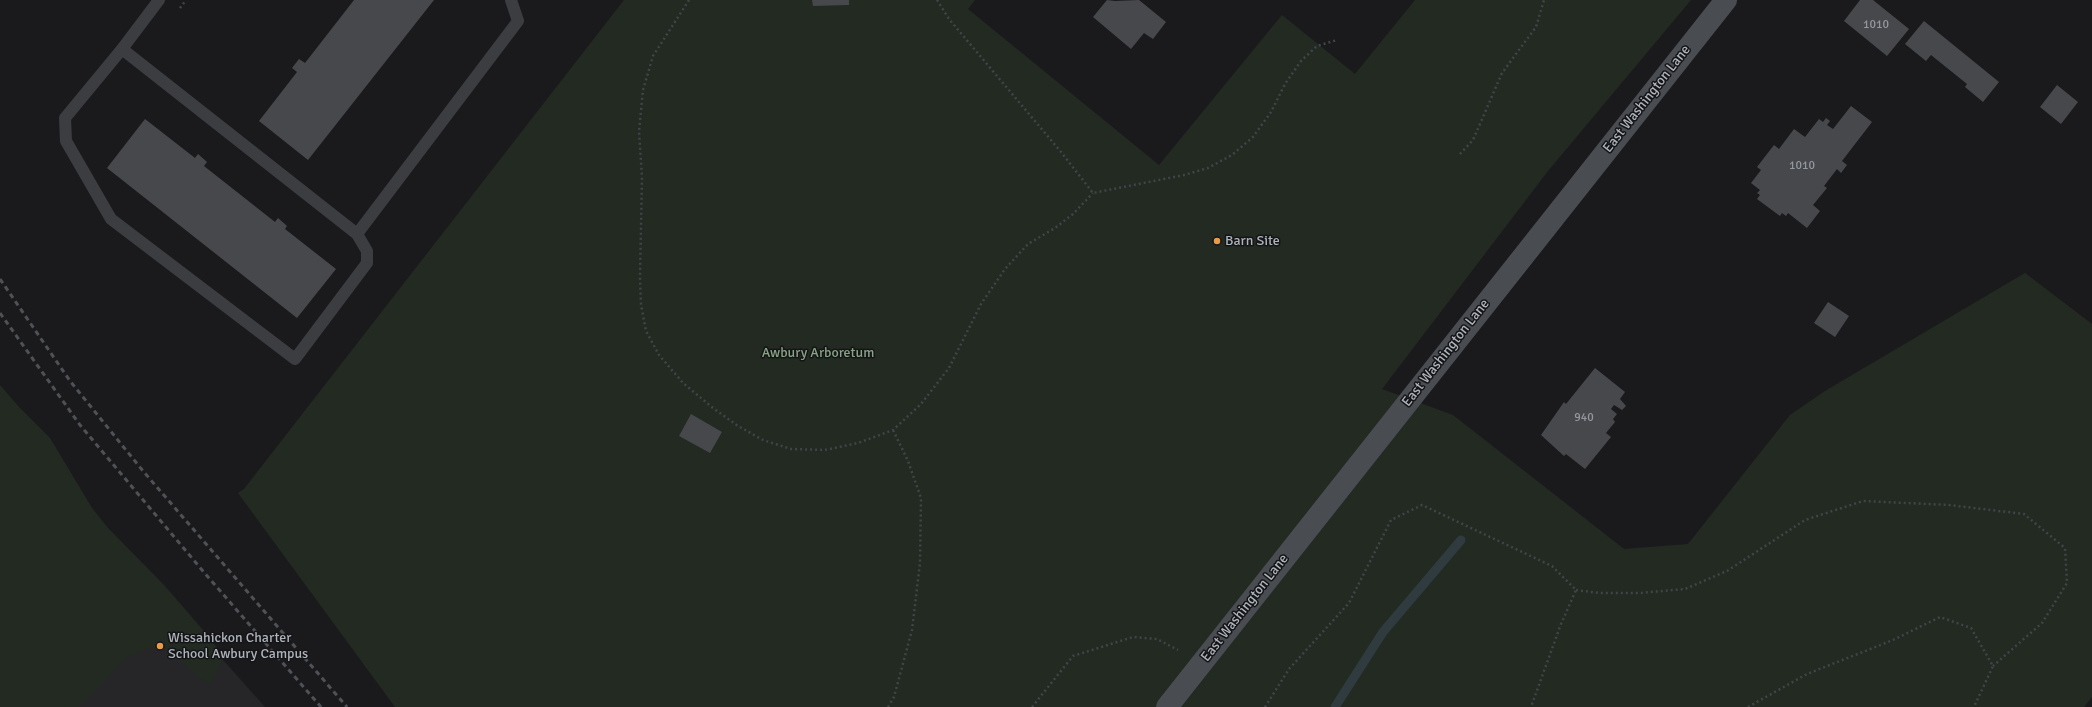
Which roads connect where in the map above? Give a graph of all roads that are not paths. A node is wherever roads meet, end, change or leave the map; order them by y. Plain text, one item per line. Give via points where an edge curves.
1 (159, 0) edge
2 (511, 0) edge
3 (1726, 0) edge
4 (122, 48) junction
5 (357, 234) junction
6 (1167, 707) edge

1 - 4 lane
2 - 5 lane via 518,22
3 - 6 main road, East Washington Lane
4 - 5 lane
4 - 5 lane via 65,118 66,141 111,219 295,359 367,263 366,251

